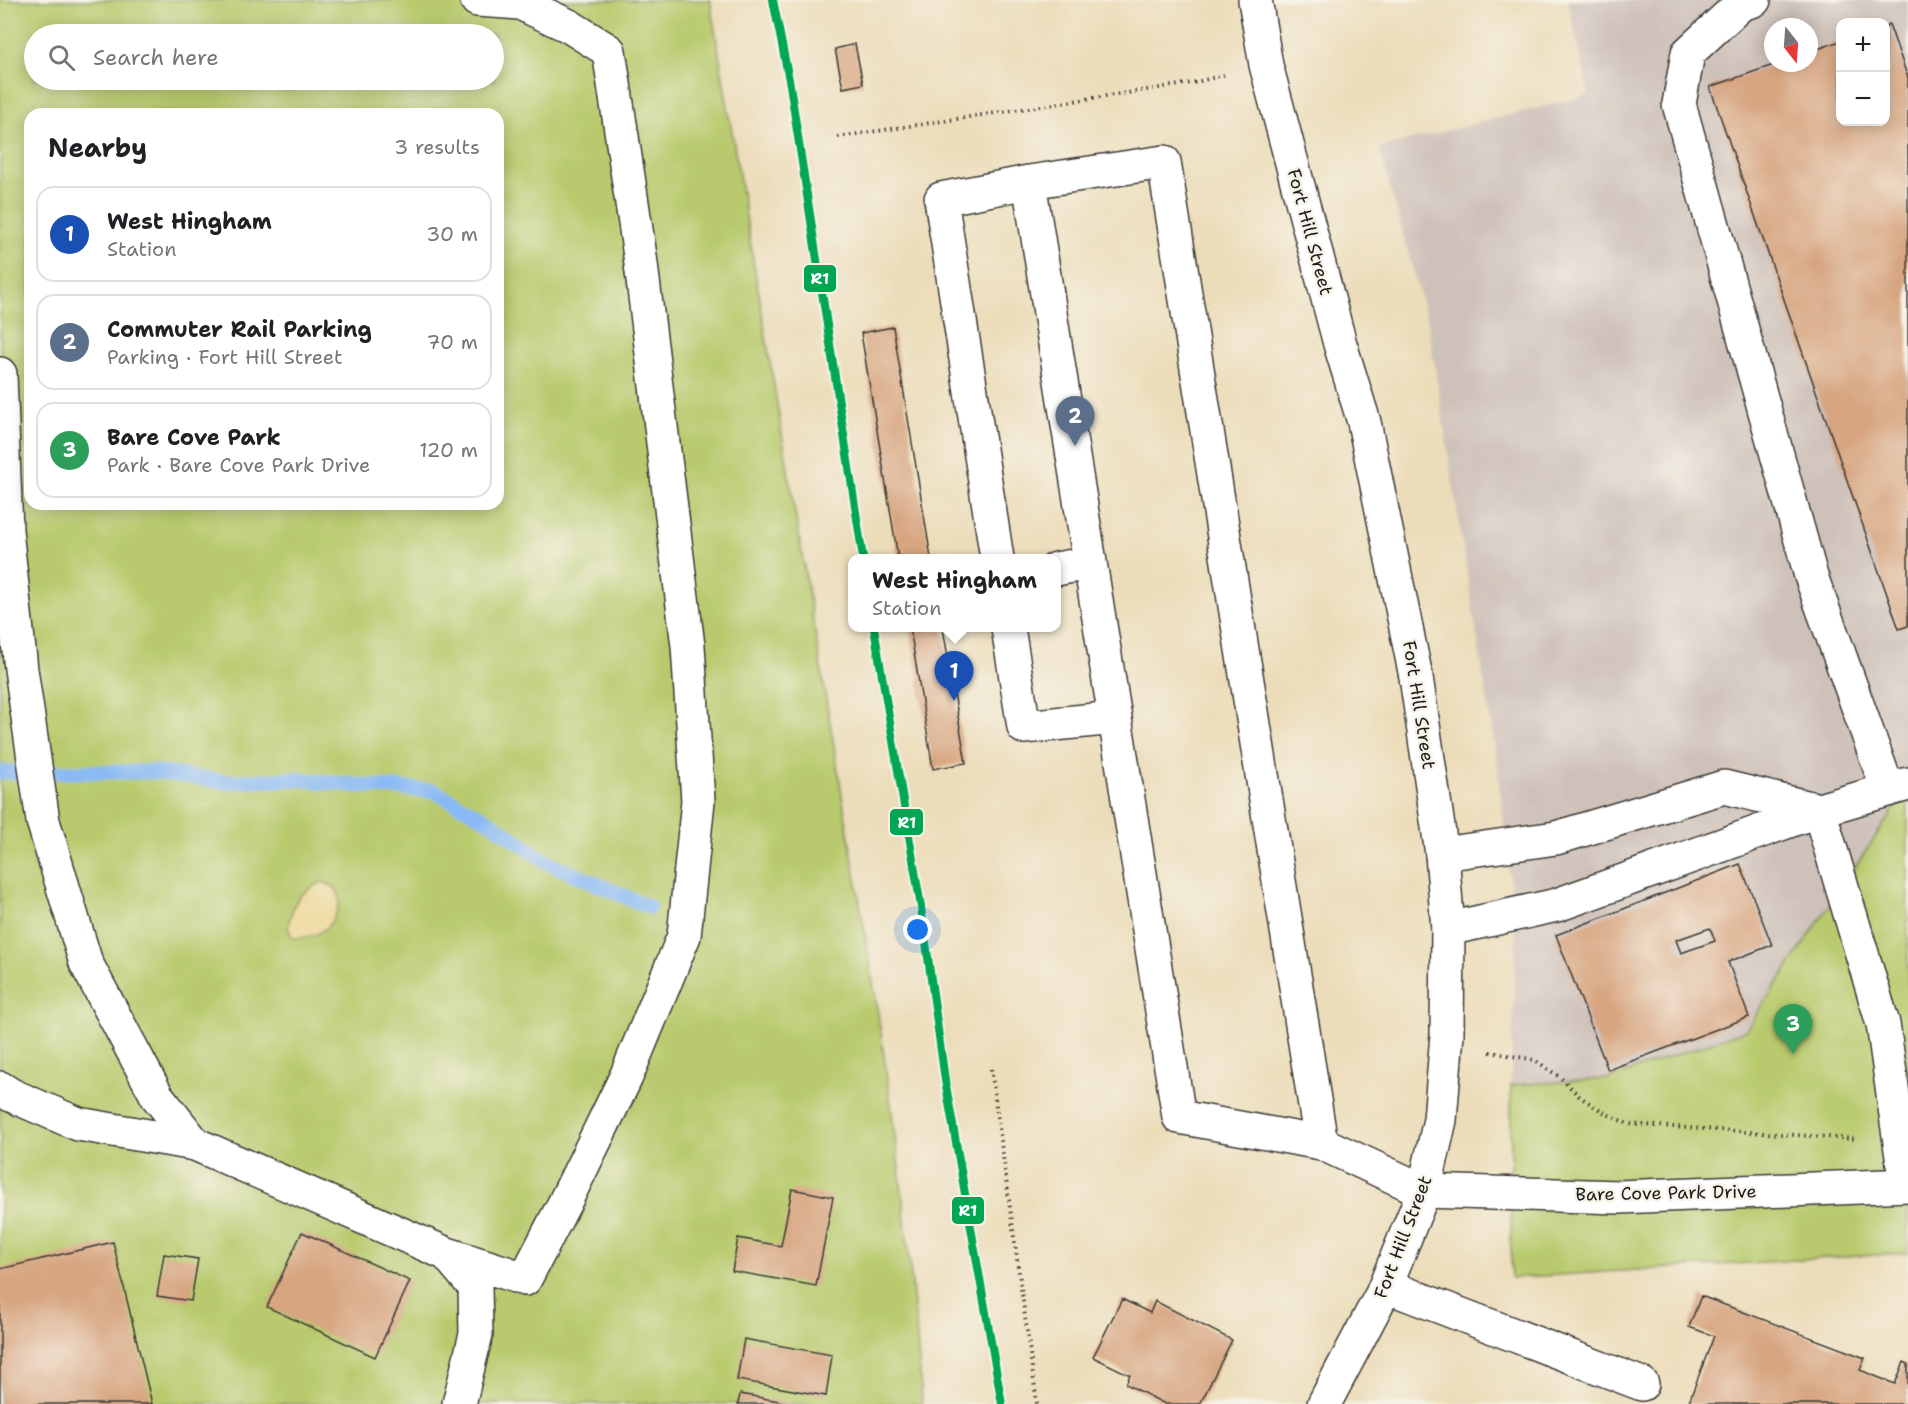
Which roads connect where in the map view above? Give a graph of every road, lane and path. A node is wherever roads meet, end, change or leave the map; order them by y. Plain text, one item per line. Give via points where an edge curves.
1 (477, 0) edge
2 (1255, 0) edge
3 (1754, 0) edge
4 (1266, 65) junction
5 (838, 137) dead end
6 (1029, 182) junction
7 (0, 374) edge
8 (996, 554) edge
9 (1090, 563) junction
10 (1061, 568) edge
11 (1009, 632) edge
12 (1115, 718) junction
13 (1898, 787) edge
14 (1820, 810) junction
15 (1443, 854) junction
16 (1448, 929) junction
17 (1446, 1048) junction
18 (991, 1069) dead end
19 (0, 1088) edge
20 (1899, 1142) junction
21 (1321, 1143) junction
22 (195, 1144) junction
23 (1907, 1185) edge
24 (1424, 1191) junction
25 (447, 1254) junction
26 (1386, 1286) junction
27 (1642, 1384) dead end
28 (459, 1404) edge
29 (1037, 1404) edge
30 (1324, 1404) edge

1 - 25 main road via 520,3 569,26 609,51 640,256 688,646 698,801 684,936 626,1077 525,1279
2 - 4 main road, Fort Hill Street
3 - 13 main road via 1741,4 1688,53 1679,104 1811,576
4 - 5 path via 1192,83
4 - 15 main road, Fort Hill Street via 1364,422 1416,677
6 - 8 main road via 941,199
6 - 9 main road
6 - 21 main road via 1164,162
7 - 22 main road via 6,530 43,821 86,963 157,1096
9 - 10 main road
9 - 12 main road
11 - 12 main road via 1024,727
12 - 21 main road via 1179,1117
13 - 14 main road
14 - 15 main road via 1724,787 1556,838
14 - 16 main road via 1557,905
14 - 20 main road via 1883,1024
15 - 16 main road, Fort Hill Street
16 - 17 main road, Fort Hill Street
17 - 20 path via 1536,1060 1580,1097 1628,1124
17 - 24 main road, Fort Hill Street via 1440,1120
18 - 29 path
19 - 22 main road via 78,1124
20 - 23 main road
21 - 24 main road
22 - 25 main road
23 - 24 main road, Bare Cove Park Drive via 1619,1197
24 - 26 main road, Fort Hill Street
25 - 28 main road via 474,1287 476,1334
26 - 27 main road
26 - 30 main road, Fort Hill Street

